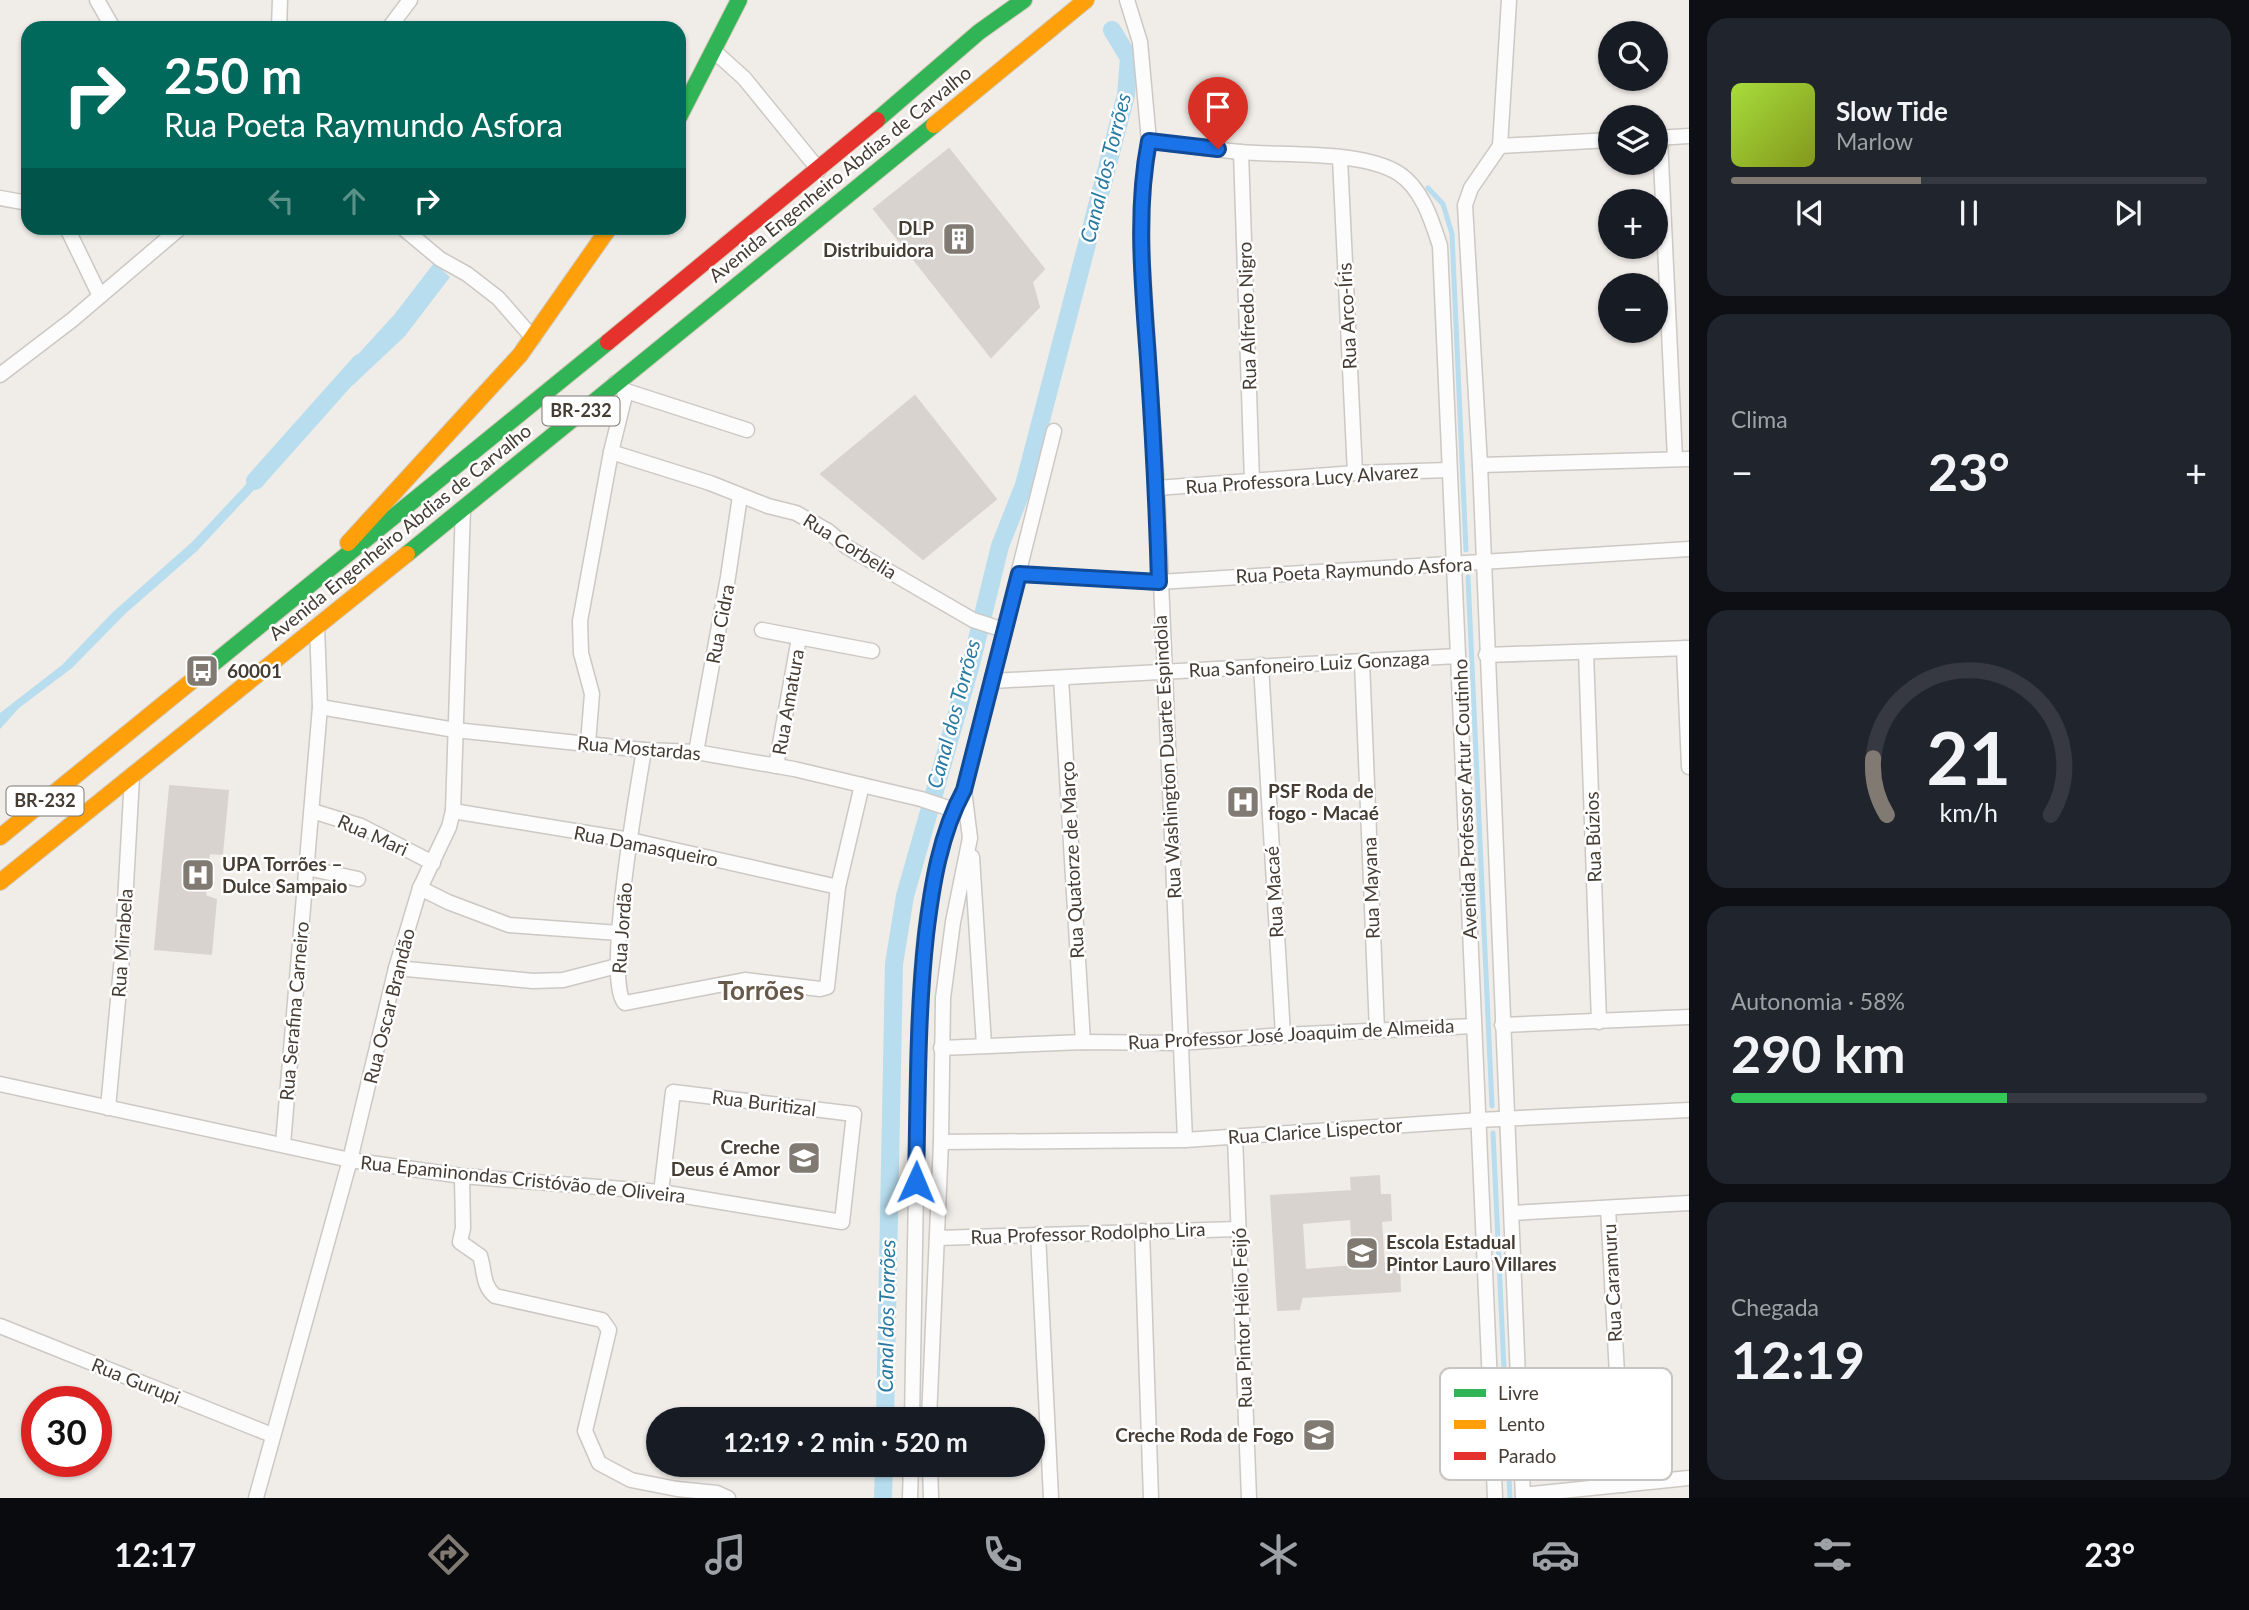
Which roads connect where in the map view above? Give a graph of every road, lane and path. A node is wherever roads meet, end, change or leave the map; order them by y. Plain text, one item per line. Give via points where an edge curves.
1 (97, 0) edge
2 (280, 0) edge
3 (410, 0) edge
4 (739, 0) edge
5 (1006, 0) edge
6 (1024, 0) edge
7 (1096, 0) edge
8 (1127, 0) edge
9 (1509, 0) edge
10 (1080, 5) edge
11 (109, 21) edge
12 (279, 21) edge
13 (394, 21) edge
14 (979, 32) junction
15 (714, 51) junction
16 (686, 104) edge
17 (1689, 136) edge
18 (1668, 137) edge
19 (1149, 141) junction
20 (1598, 141) edge
21 (1500, 146) junction
22 (1241, 152) junction
23 (1340, 158) junction
24 (819, 170) junction
25 (1661, 175) edge
26 (0, 198) edge
27 (21, 202) edge
28 (70, 235) edge
29 (172, 235) edge
30 (411, 235) edge
31 (604, 235) edge
32 (100, 296) junction
33 (533, 338) junction
34 (0, 375) edge
35 (621, 387) junction
36 (747, 430) dead end
37 (1054, 431) dead end
38 (611, 452) junction
39 (1682, 459) edge
40 (1480, 465) junction
41 (1448, 470) junction
42 (1355, 474) junction
43 (1252, 481) junction
44 (1157, 488) junction
45 (740, 496) junction
46 (463, 508) junction
47 (1689, 549) edge
48 (1483, 563) junction
49 (1454, 564) junction
50 (1019, 574) junction
51 (314, 579) junction
52 (1159, 582) junction
53 (317, 626) junction
54 (762, 630) dead end
55 (1004, 630) junction
56 (799, 638) junction
57 (1686, 648) edge
58 (872, 651) dead end
59 (1586, 652) junction
60 (1486, 655) junction
61 (1458, 656) junction
62 (1362, 661) junction
63 (1261, 665) junction
64 (1164, 671) junction
65 (1061, 678) junction
66 (992, 681) junction
67 (320, 707) junction
68 (455, 730) junction
69 (588, 743) junction
70 (644, 750) junction
71 (696, 752) junction
72 (776, 766) junction
73 (1689, 767) edge
74 (132, 777) junction
75 (862, 785) junction
76 (964, 790) junction
77 (947, 807) junction
78 (453, 810) junction
79 (312, 811) junction
80 (0, 837) edge
81 (971, 838) junction
82 (630, 840) junction
83 (433, 863) junction
84 (307, 868) junction
85 (358, 879) dead end
86 (0, 882) edge
87 (838, 887) junction
88 (421, 888) junction
89 (619, 933) junction
90 (617, 965) junction
91 (396, 968) junction
92 (1689, 1017) edge
93 (1599, 1021) junction
94 (1502, 1025) junction
95 (1474, 1026) junction
96 (1377, 1031) junction
97 (1283, 1035) junction
98 (1083, 1042) junction
99 (1180, 1043) junction
100 (984, 1045) junction
101 (941, 1048) junction
102 (0, 1084) edge
103 (108, 1108) junction
104 (1689, 1110) edge
105 (1506, 1119) junction
106 (1479, 1120) junction
107 (1235, 1137) junction
108 (1185, 1140) junction
109 (941, 1142) junction
110 (283, 1144) junction
111 (350, 1160) junction
112 (462, 1176) junction
113 (661, 1192) junction
114 (1689, 1203) edge
115 (1608, 1208) junction
116 (1512, 1213) junction
117 (842, 1222) joint
118 (1238, 1228) junction
119 (1142, 1231) junction
120 (1038, 1234) junction
121 (937, 1238) junction
122 (0, 1326) edge
123 (1489, 1368) edge
124 (1518, 1368) edge
125 (1617, 1368) edge
126 (912, 1407) edge
127 (930, 1407) edge
128 (272, 1435) junction
129 (911, 1477) edge
130 (930, 1477) edge
131 (1494, 1480) edge
132 (1623, 1480) edge
133 (1670, 1480) edge
134 (1623, 1485) junction
135 (1523, 1497) edge
136 (256, 1498) edge
137 (728, 1498) edge
138 (910, 1498) edge
139 (930, 1498) edge
140 (1051, 1498) edge
141 (1151, 1498) edge
142 (1249, 1498) edge
143 (1495, 1498) edge

1 - 11 street
2 - 12 street
3 - 13 street
4 - 15 main road
5 - 14 main road, Avenida Engenheiro Abdias de Carvalho
6 - 14 main road, Avenida Engenheiro Abdias de Carvalho / BR-232
7 - 10 main road, Avenida Engenheiro Abdias de Carvalho
8 - 19 street, Rua Washington Duarte Espindola via 1140,42
9 - 21 street
10 - 35 main road, Avenida Engenheiro Abdias de Carvalho / BR-232
14 - 24 main road, Avenida Engenheiro Abdias de Carvalho / BR-232
15 - 16 main road
15 - 24 street via 744,78
17 - 18 street
19 - 22 street, Avenida Professor Artur Coutinho
19 - 44 street, Rua Washington Duarte Espindola via 1142,193 1142,256
20 - 21 street
21 - 40 street, Avenida Professor Artur Coutinho via 1471,188 1465,205
22 - 23 street, Avenida Professor Artur Coutinho
22 - 43 street, Rua Alfredo Nigro
23 - 41 street, Avenida Professor Artur Coutinho via 1382,165 1401,174 1420,197 1434,228 1440,246
23 - 42 street, Rua Arco-Íris
24 - 51 main road, Avenida Engenheiro Abdias de Carvalho / BR-232
25 - 39 street
26 - 27 street
28 - 32 street
29 - 32 street
30 - 33 street via 498,298
31 - 33 main road
32 - 34 street
33 - 51 main road
35 - 36 street
35 - 38 street
35 - 46 main road, Avenida Engenheiro Abdias de Carvalho / BR-232
37 - 50 street
38 - 45 street, Rua Corbelia
38 - 69 street via 580,621 581,653 592,694
39 - 40 street
40 - 48 street, Avenida Professor Artur Coutinho
41 - 42 street, Rua Professora Lucy Alvarez
41 - 49 street, Avenida Professor Artur Coutinho
42 - 43 street, Rua Professora Lucy Alvarez
43 - 44 street, Rua Professora Lucy Alvarez
44 - 52 street, Rua Washington Duarte Espindola
45 - 55 street, Rua Corbelia via 796,513 973,620
45 - 71 street, Rua Cidra
46 - 53 main road, Avenida Engenheiro Abdias de Carvalho / BR-232
46 - 68 street, Rua Oscar Brandão
47 - 48 street, Rua Poeta Raymundo Asfora
48 - 49 street, Rua Poeta Raymundo Asfora
48 - 60 street, Avenida Professor Artur Coutinho
49 - 52 street, Rua Poeta Raymundo Asfora
49 - 61 street, Avenida Professor Artur Coutinho
50 - 52 street, Rua Poeta Raymundo Asfora
50 - 55 street
51 - 80 main road, Avenida Engenheiro Abdias de Carvalho / BR-232
52 - 64 street, Rua Washington Duarte Espindola
53 - 67 street, Rua Serafina Carneiro
53 - 74 main road, Avenida Engenheiro Abdias de Carvalho / BR-232
54 - 56 street
55 - 66 street
56 - 58 street
56 - 72 street, Rua Amatura
57 - 59 street
57 - 73 street
59 - 60 street
59 - 93 street, Rua Búzios
60 - 94 street, Avenida Professor Artur Coutinho
61 - 62 street, Rua Sanfoneiro Luiz Gonzaga
61 - 95 street, Avenida Professor Artur Coutinho
62 - 63 street, Rua Sanfoneiro Luiz Gonzaga
62 - 96 street, Rua Mayana
63 - 64 street, Rua Sanfoneiro Luiz Gonzaga
63 - 97 street, Rua Macaé
64 - 65 street, Rua Sanfoneiro Luiz Gonzaga
64 - 99 street, Rua Washington Duarte Espindola
65 - 66 street, Rua Sanfoneiro Luiz Gonzaga
65 - 98 street, Rua Quatorze de Março
66 - 76 street
67 - 68 street, Rua Mostardas
67 - 79 street, Rua Serafina Carneiro
68 - 69 street, Rua Mostardas
68 - 78 street, Rua Oscar Brandão
69 - 70 street, Rua Mostardas
70 - 71 street, Rua Mostardas
70 - 82 street, Rua Jordão
71 - 72 street, Rua Mostardas
72 - 75 street, Rua Mostardas
74 - 86 main road, Avenida Engenheiro Abdias de Carvalho / BR-232
74 - 103 street, Rua Mirabela
75 - 77 street, Rua Mostardas
75 - 87 street
76 - 77 street
76 - 81 street
77 - 126 street via 922,973
78 - 82 street, Rua Damasqueiro
78 - 83 street, Rua Oscar Brandão
79 - 83 street, Rua Mari via 361,827
79 - 84 street, Rua Serafina Carneiro
81 - 100 street
81 - 101 street via 953,922
82 - 87 street, Rua Damasqueiro
82 - 89 street, Rua Jordão
83 - 88 street, Rua Oscar Brandão
84 - 85 street
84 - 110 street, Rua Serafina Carneiro
87 - 90 street, Rua Jordão via 824,986 745,980 625,1003
88 - 89 street via 509,925
88 - 91 street, Rua Oscar Brandão
89 - 90 street, Rua Jordão
90 - 91 street via 564,980 533,981
91 - 111 street, Rua Oscar Brandão
92 - 93 street
93 - 94 street
94 - 105 street, Avenida Professor Artur Coutinho
95 - 96 street, Rua Professor José Joaquim de Almeida
95 - 106 street, Avenida Professor Artur Coutinho
96 - 97 street, Rua Professor José Joaquim de Almeida
97 - 99 street, Rua Professor José Joaquim de Almeida
98 - 99 street, Rua Professor José Joaquim de Almeida
98 - 100 street, Rua Professor José Joaquim de Almeida
99 - 108 street, Rua Washington Duarte Espindola
100 - 101 street, Rua Professor José Joaquim de Almeida
101 - 109 street
102 - 103 street, Rua Epaminondas Cristóvão de Oliveira
103 - 110 street, Rua Epaminondas Cristóvão de Oliveira
104 - 105 street, Rua Clarice Lispector
105 - 106 street, Rua Clarice Lispector
105 - 116 street, Avenida Professor Artur Coutinho
106 - 107 street, Rua Clarice Lispector
106 - 123 street, Avenida Professor Artur Coutinho
107 - 108 street, Rua Clarice Lispector
107 - 118 street, Rua Pintor Hélio Feijó
108 - 109 street, Rua Clarice Lispector
109 - 121 street
110 - 111 street, Rua Epaminondas Cristóvão de Oliveira
111 - 112 street, Rua Epaminondas Cristóvão de Oliveira
111 - 128 street, Rua Oscar Brandão
112 - 113 street, Rua Epaminondas Cristóvão de Oliveira
112 - 137 street via 460,1242 480,1256 490,1292 602,1320 609,1330 585,1431 599,1463 631,1480
113 - 117 street, Rua Epaminondas Cristóvão de Oliveira
113 - 117 street, Rua Buritizal via 673,1092 854,1114
114 - 115 street
115 - 116 street
115 - 125 street, Rua Caramuru
116 - 124 street, Avenida Professor Artur Coutinho
118 - 119 street, Rua Professor Rodolpho Lira
118 - 142 street, Rua Pintor Hélio Feijó
119 - 120 street, Rua Professor Rodolpho Lira
119 - 141 street
120 - 121 street, Rua Professor Rodolpho Lira
120 - 140 street
121 - 127 street
122 - 128 street, Rua Gurupi
128 - 136 street, Rua Oscar Brandão
129 - 138 street
130 - 139 street
131 - 143 street, Avenida Professor Artur Coutinho
132 - 134 street, Rua Caramuru
133 - 134 street
134 - 135 street

